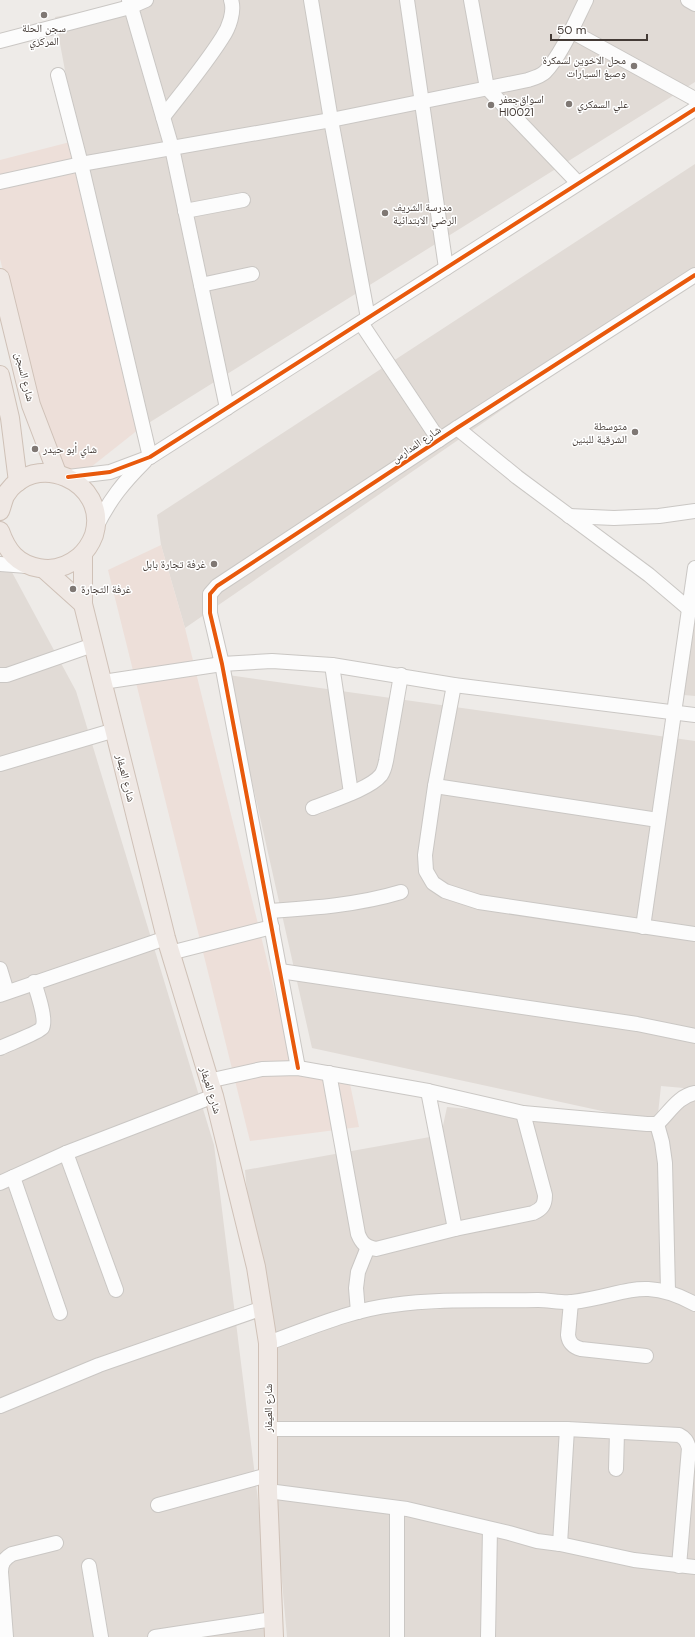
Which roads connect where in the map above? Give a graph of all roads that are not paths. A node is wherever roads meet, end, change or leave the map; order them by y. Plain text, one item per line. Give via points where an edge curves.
1 (146, 0) edge
2 (231, 0) edge
3 (311, 0) edge
4 (407, 0) edge
5 (471, 0) edge
6 (586, 0) edge
7 (688, 0) edge
8 (129, 4) edge
9 (695, 4) edge
10 (571, 31) junction
11 (0, 42) edge
12 (58, 75) dead end
13 (486, 88) junction
14 (695, 99) edge
15 (422, 102) junction
16 (695, 109) edge
17 (163, 117) junction
18 (331, 120) junction
19 (172, 148) junction
20 (81, 164) junction
21 (0, 182) edge
22 (578, 183) junction
23 (243, 200) dead end
24 (185, 211) junction
25 (446, 268) junction
26 (252, 274) dead end
27 (695, 275) edge
28 (0, 281) edge
29 (201, 285) junction
30 (364, 320) junction
31 (0, 375) edge
32 (227, 408) junction
33 (457, 428) junction
34 (439, 440) junction
35 (150, 456) junction
36 (63, 475) junction
37 (18, 482) junction
38 (2, 504) edge
39 (695, 511) edge
40 (568, 516) junction
41 (96, 528) junction
42 (0, 531) edge
43 (83, 554) junction
44 (0, 564) edge
45 (37, 568) junction
46 (695, 568) edge
47 (83, 604) junction
48 (689, 609) junction
49 (93, 645) junction
50 (222, 664) junction
51 (332, 665) junction
52 (0, 675) edge
53 (401, 675) junction
54 (103, 682) junction
55 (454, 685) junction
56 (674, 712) junction
57 (695, 715) edge
58 (115, 730) junction
59 (0, 764) edge
60 (435, 786) junction
61 (351, 793) junction
62 (313, 808) dead end
63 (658, 820) junction
64 (400, 892) dead end
65 (269, 911) junction
66 (272, 927) junction
67 (644, 927) junction
68 (695, 934) edge
69 (168, 946) junction
70 (0, 969) edge
71 (280, 971) junction
72 (34, 982) junction
73 (4, 994) edge
74 (695, 1036) edge
75 (0, 1048) edge
76 (298, 1068) junction
77 (329, 1073) junction
78 (211, 1088) junction
79 (428, 1091) junction
80 (695, 1093) edge
81 (523, 1113) junction
82 (657, 1124) junction
83 (66, 1153) junction
84 (6, 1180) edge
85 (455, 1230) junction
86 (368, 1247) junction
87 (116, 1290) dead end
88 (668, 1291) junction
89 (571, 1302) junction
90 (695, 1304) edge
91 (263, 1308) junction
92 (358, 1312) junction
93 (60, 1313) dead end
94 (268, 1343) junction
95 (646, 1356) dead end
96 (0, 1406) edge
97 (268, 1429) junction
98 (567, 1429) junction
99 (617, 1432) junction
100 (616, 1468) dead end
101 (268, 1483) junction
102 (158, 1505) dead end
103 (397, 1508) junction
104 (490, 1529) junction
105 (56, 1543) dead end
106 (560, 1544) junction
107 (89, 1566) dead end
108 (679, 1566) junction
109 (695, 1567) edge
110 (273, 1619) junction
111 (6, 1637) edge
112 (101, 1637) edge
113 (155, 1637) edge
114 (274, 1637) edge
115 (397, 1637) edge
116 (488, 1637) edge

1 - 8 street
2 - 17 street via 234,6 223,37
3 - 18 street
4 - 15 street
5 - 13 street
6 - 10 street
7 - 9 street
8 - 11 street
8 - 17 street
10 - 13 street via 545,72 528,80
10 - 14 street
12 - 20 street
13 - 15 street
13 - 22 street
15 - 18 street
15 - 25 street
16 - 22 street
17 - 19 street
18 - 19 street
18 - 30 street
19 - 20 street
19 - 24 street
20 - 21 street
20 - 35 street
22 - 25 street
23 - 24 street
24 - 29 street
25 - 30 street
26 - 29 street
27 - 33 street, شارع المدارس
28 - 36 main road, شارع السجن via 32,405
29 - 32 street
30 - 32 street
30 - 34 street
31 - 37 main road via 10,418
32 - 35 street
33 - 34 street, شارع المدارس
33 - 40 street
34 - 50 street, شارع المدارس via 217,586 210,594 210,613
35 - 36 street via 110,472
35 - 41 street via 117,491
36 - 37 main road via 43,472
36 - 41 main road via 81,485 90,498 95,512
37 - 38 main road
39 - 40 street via 614,518
40 - 48 street via 649,575
41 - 43 main road via 92,542
42 - 45 main road via 5,545 16,558
43 - 45 main road via 72,563 58,568
43 - 47 main road, شارع العيفار
44 - 45 street
45 - 47 main road
46 - 48 street
47 - 49 main road, شارع العيفار
48 - 56 street
49 - 52 street via 7,675
49 - 54 main road, شارع العيفار
50 - 51 street via 272,661
50 - 54 street
50 - 65 street, شارع المدارس
51 - 53 street
51 - 61 street
53 - 55 street
53 - 61 street via 384,770 369,784
54 - 58 main road, شارع العيفار
55 - 56 street
55 - 60 street
56 - 57 street
56 - 63 street
58 - 59 street
58 - 69 main road, شارع العيفار
60 - 63 street
60 - 67 street via 424,855 426,871 433,883 444,891 479,902
61 - 62 street
63 - 67 street
64 - 65 street via 352,903
65 - 66 street, شارع المدارس
66 - 69 street
66 - 71 street, شارع المدارس
67 - 68 street
69 - 72 street
69 - 78 main road, شارع العيفار
70 - 73 street
71 - 74 street via 637,1024
71 - 76 street, شارع المدارس
72 - 73 street
72 - 75 street via 44,1019 42,1027 36,1033
76 - 77 street
76 - 78 street via 262,1070
77 - 79 street
77 - 86 street via 358,1234 361,1242
78 - 83 street
78 - 91 main road, شارع العيفار via 227,1143
79 - 81 street
79 - 85 street
80 - 82 street via 678,1100
81 - 82 street
81 - 85 street via 545,1195 544,1206 533,1213
82 - 88 street via 665,1163
83 - 84 street
83 - 87 street
84 - 93 street
85 - 86 street via 376,1250
86 - 92 street via 358,1272
88 - 89 street via 636,1288
88 - 90 street
89 - 92 street via 418,1302
89 - 95 street via 568,1335 572,1344 581,1349
91 - 94 main road, شارع العيفار
91 - 96 street via 99,1365
92 - 94 street
94 - 97 main road, شارع العيفار
97 - 98 street
97 - 101 main road, شارع العيفار
98 - 99 street
98 - 106 street
99 - 100 street
99 - 108 street via 673,1434 685,1438 688,1442
101 - 102 street
101 - 103 street
101 - 110 main road, شارع العيفار
103 - 104 street
103 - 115 street
104 - 106 street
104 - 116 street
105 - 111 street via 12,1554 2,1562
106 - 108 street via 634,1560
107 - 112 street
108 - 109 street
110 - 113 street
110 - 114 main road, شارع العيفار

